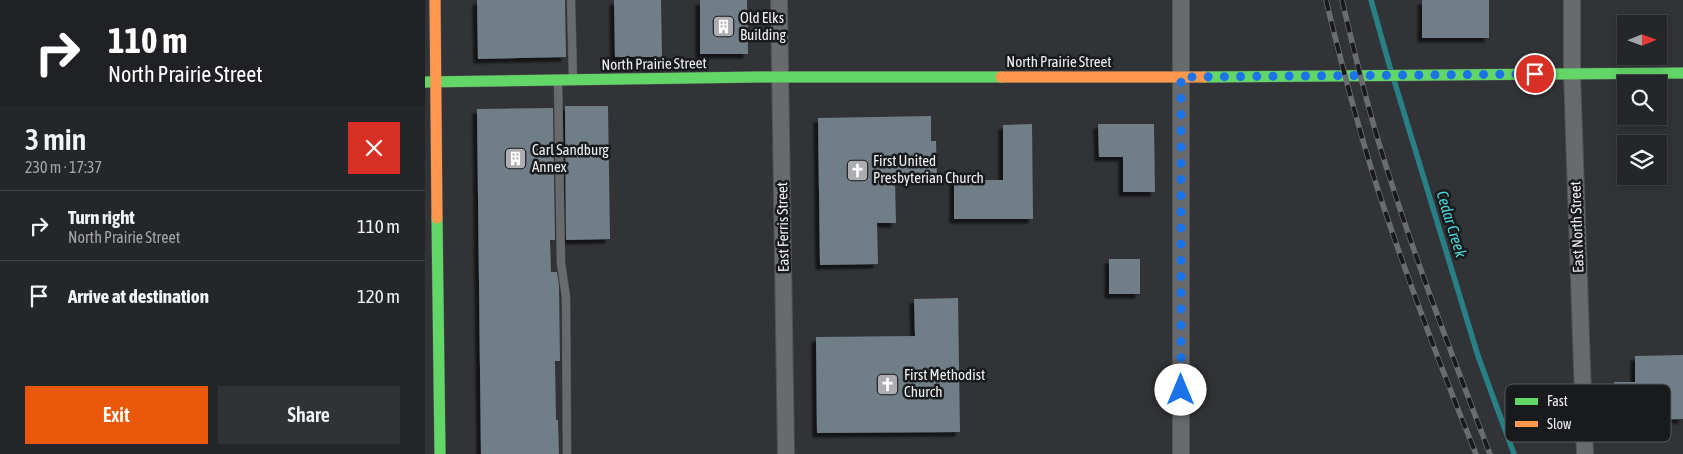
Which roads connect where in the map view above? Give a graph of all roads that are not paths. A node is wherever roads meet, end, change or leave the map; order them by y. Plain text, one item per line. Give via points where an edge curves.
1 (435, 0) edge
2 (571, 0) edge
3 (779, 0) edge
4 (1181, 0) edge
5 (1571, 0) edge
6 (1683, 73) edge
7 (1572, 74) junction
8 (781, 77) junction
9 (1181, 77) junction
10 (558, 80) junction
11 (573, 80) junction
12 (430, 82) edge
13 (1583, 384) edge
14 (440, 454) edge
15 (567, 454) edge
16 (786, 454) edge
17 (1181, 454) edge

1 - 12 street
2 - 11 lane
3 - 8 street, East Ferris Street
4 - 9 street
5 - 7 street, East North Street
6 - 7 street, North Prairie Street
7 - 9 street, North Prairie Street
7 - 13 street, East North Street
8 - 9 street, North Prairie Street
8 - 11 street, North Prairie Street
8 - 16 street, East Ferris Street
9 - 17 street
10 - 11 street, North Prairie Street
10 - 12 street, North Prairie Street
10 - 15 lane via 561,263 566,297
12 - 14 street

